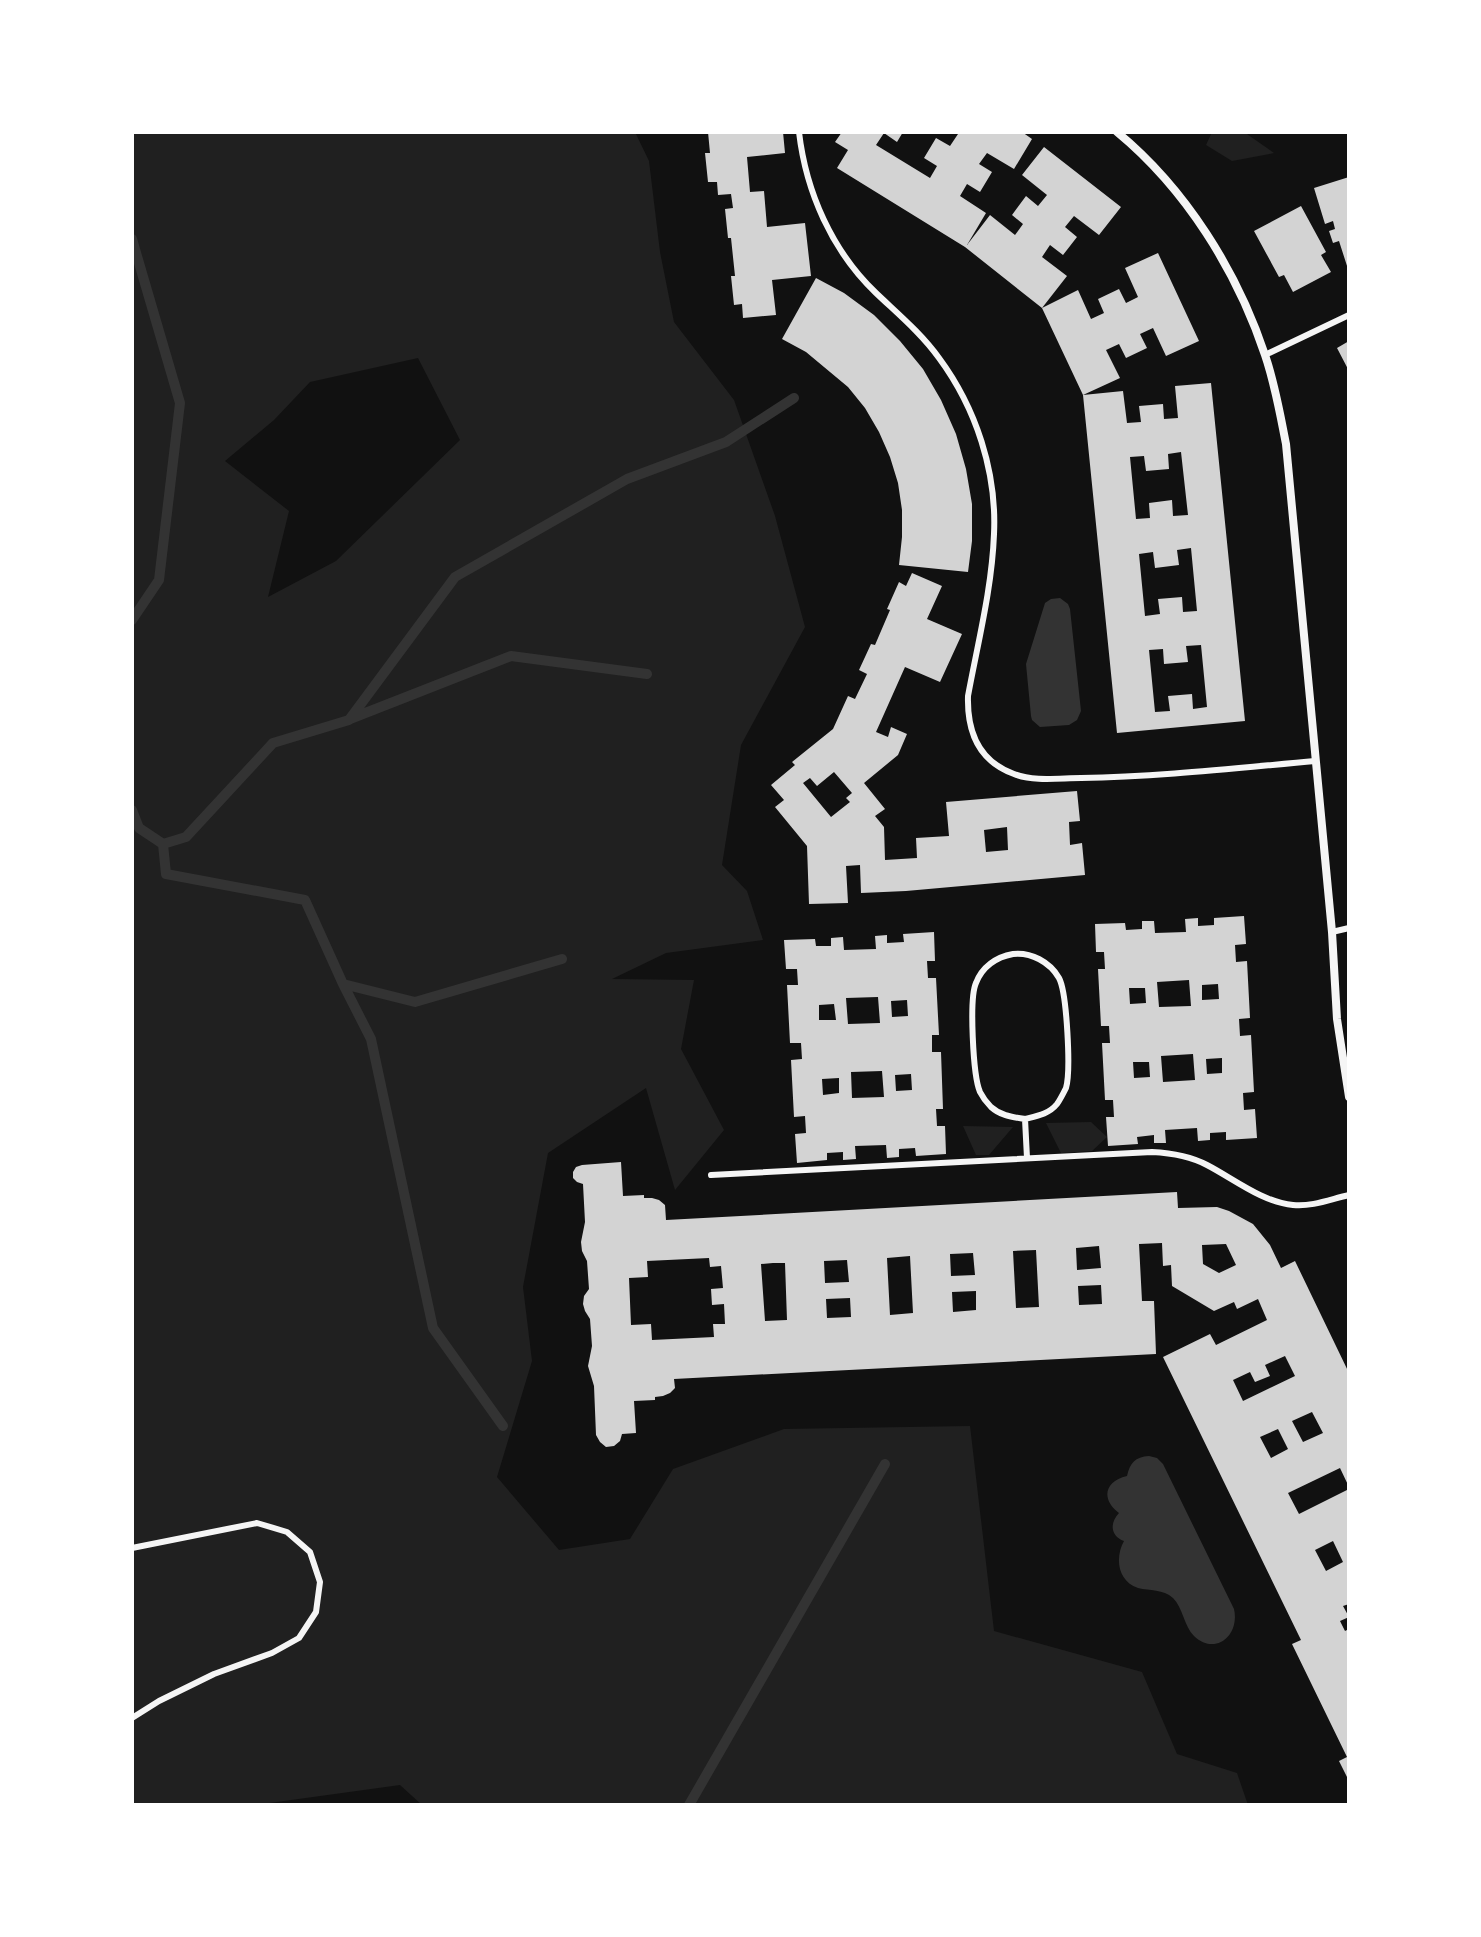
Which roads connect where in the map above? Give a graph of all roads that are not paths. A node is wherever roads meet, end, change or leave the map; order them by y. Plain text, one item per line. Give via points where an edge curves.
1 (799, 132) edge
2 (1117, 132) edge
3 (1349, 315) edge
4 (1265, 355) junction
5 (1315, 761) junction
6 (1349, 928) edge
7 (1332, 932) junction
8 (1349, 1097) edge
9 (1025, 1119) junction
10 (1027, 1158) junction
11 (711, 1175) dead end
12 (1349, 1195) edge
13 (132, 1548) edge
14 (132, 1718) edge

1 - 5 lane via 812,193 838,246 939,357 981,440 994,532 967,716 982,753 1006,771 1035,779 1138,777
2 - 4 street via 1196,219 1247,308
3 - 4 lane
4 - 5 street via 1286,444
5 - 7 street
6 - 7 lane
7 - 8 street
9 - 9 lane via 992,1108 976,1076 975,984 984,968 1016,954 1034,956 1060,979 1068,1056 1066,1089 1057,1104
9 - 10 lane
10 - 11 lane
10 - 12 lane via 1171,1153 1206,1164 1277,1202 1305,1205
13 - 14 lane via 257,1523 287,1532 310,1552 320,1582 316,1612 299,1638 214,1674

